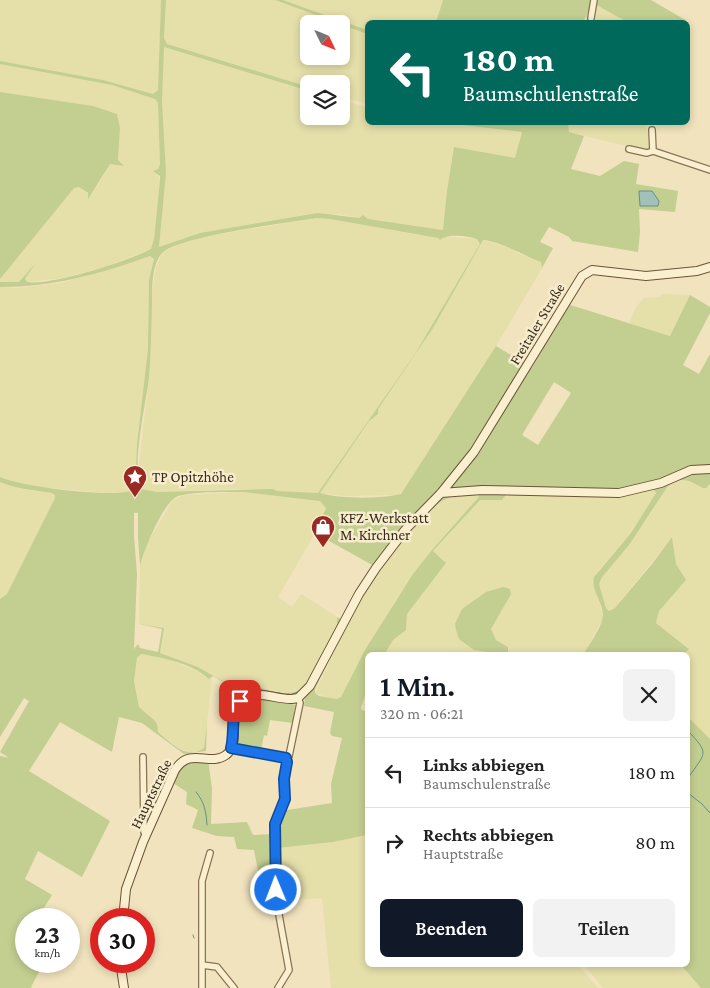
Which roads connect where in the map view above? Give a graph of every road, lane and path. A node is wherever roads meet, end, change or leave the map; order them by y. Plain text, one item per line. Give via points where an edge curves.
1 (594, 0) edge
2 (591, 18) dead end
3 (652, 130) dead end
4 (629, 149) dead end
5 (652, 151) junction
6 (710, 170) edge
7 (710, 267) edge
8 (710, 470) edge
9 (441, 493) junction
10 (298, 698) junction
11 (231, 748) junction
12 (142, 758) dead end
13 (286, 758) junction
14 (148, 832) junction
15 (210, 853) dead end
16 (124, 908) edge
17 (202, 965) junction
18 (122, 973) edge
19 (124, 988) edge
20 (202, 988) edge
21 (234, 988) edge
22 (278, 988) edge

1 - 2 street
3 - 5 street
4 - 5 street
5 - 6 street
7 - 9 street, Freitaler Straße via 646,276 592,270 584,273 474,452
8 - 9 street via 697,469 661,483 619,493 482,490
9 - 10 street, Freitaler Straße via 404,530 376,568 310,686
10 - 11 street via 253,694 240,701 236,706
10 - 13 street via 300,703
11 - 13 street
11 - 14 street, Hauptstraße via 222,757 180,761
12 - 14 street via 144,832
13 - 22 street via 285,799 275,824 277,904 289,970
14 - 16 street, Hauptstraße via 126,889
15 - 17 street via 202,881
17 - 20 street
17 - 21 street via 217,967
18 - 19 street

